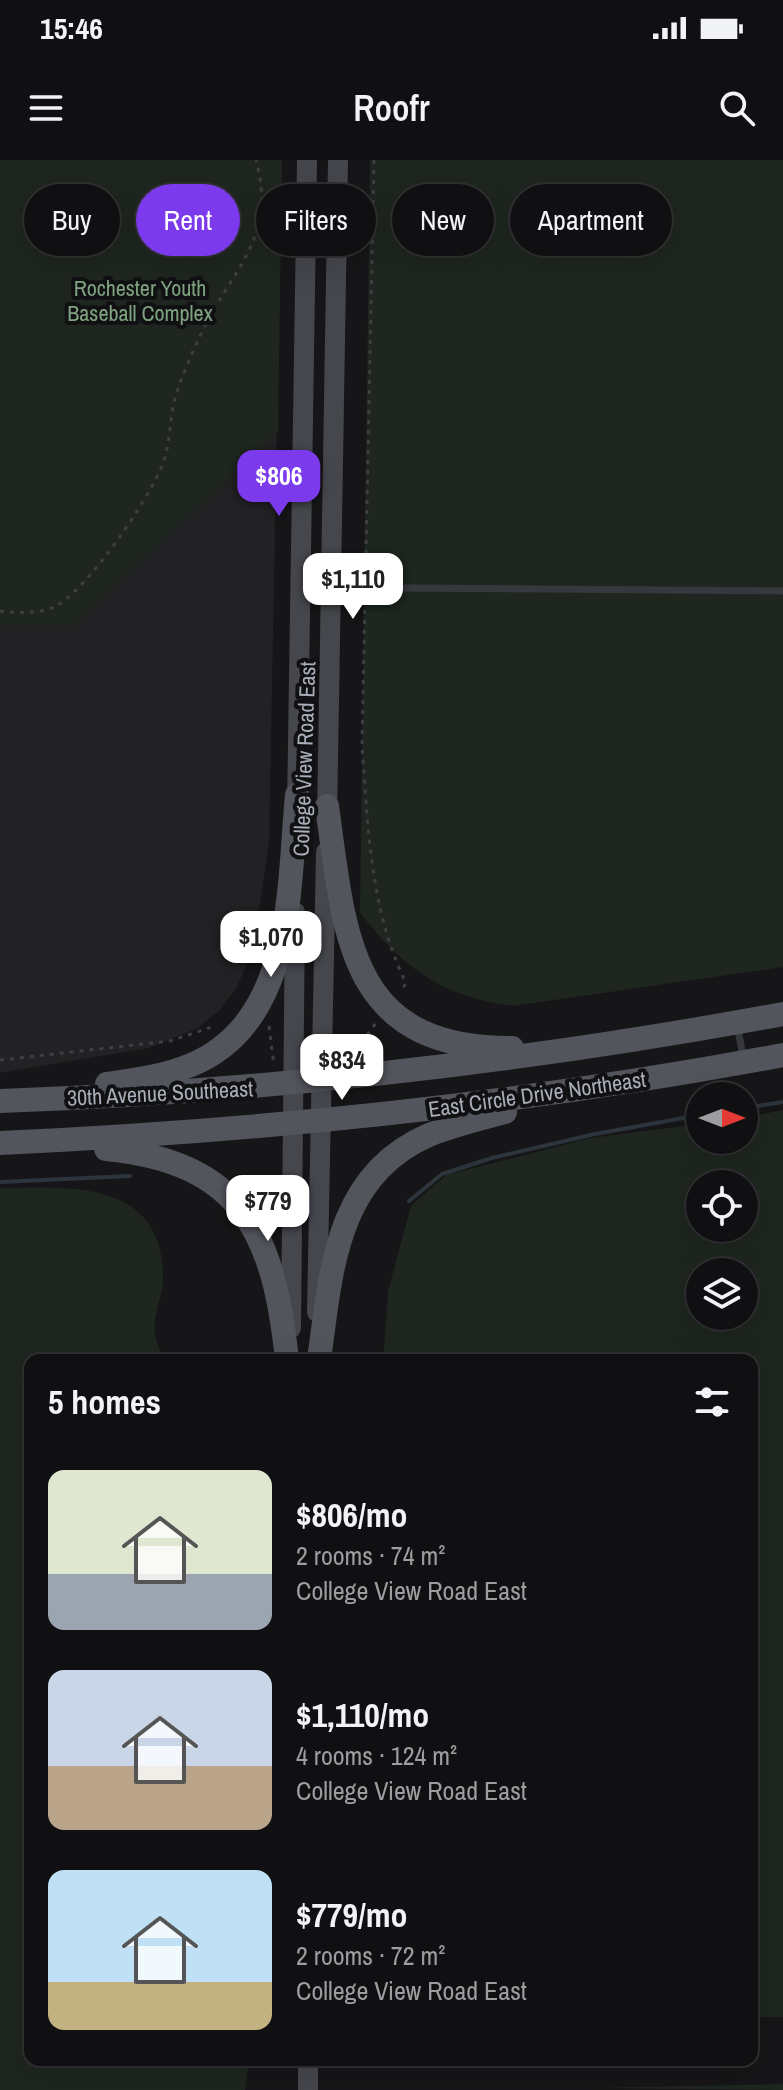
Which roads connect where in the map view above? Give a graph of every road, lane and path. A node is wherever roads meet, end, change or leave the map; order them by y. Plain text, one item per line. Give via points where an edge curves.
1 (256, 160) edge
2 (307, 160) edge
3 (338, 160) edge
4 (400, 588) dead end
5 (783, 591) edge
6 (0, 611) edge
7 (297, 795) junction
8 (327, 806) junction
9 (783, 1014) edge
10 (737, 1023) junction
11 (622, 1043) junction
12 (783, 1055) edge
13 (744, 1063) junction
14 (320, 1081) junction
15 (290, 1084) junction
16 (580, 1090) junction
17 (0, 1100) edge
18 (320, 1122) junction
19 (290, 1125) junction
20 (0, 1143) edge
21 (288, 1354) edge
22 (289, 1354) edge
23 (318, 1354) edge
24 (319, 1354) edge
25 (308, 2066) edge
26 (308, 2090) edge

1 - 6 path via 259,226 240,271 202,332 174,400 165,460 100,567 78,592 54,608
2 - 7 main road, College View Road East
3 - 8 main road, College View Road East
4 - 5 lane
7 - 15 main road, College View Road East
7 - 17 main road via 280,952 264,995 238,1033 203,1060 162,1074
8 - 11 main road via 349,946 369,987 398,1016 429,1034 470,1045
8 - 14 main road, College View Road East
9 - 10 main road, East Circle Drive Northeast
10 - 11 main road, East Circle Drive Northeast
10 - 13 lane
11 - 14 main road, East Circle Drive Northeast
12 - 13 main road, East Circle Drive Northeast
13 - 16 main road, East Circle Drive Northeast
14 - 15 main road, 30th Avenue Southeast
14 - 18 main road, College View Road East
15 - 17 main road, 30th Avenue Southeast
15 - 19 main road, College View Road East
16 - 18 main road, East Circle Drive Northeast
16 - 24 main road via 427,1135 377,1170 352,1203 339,1235
18 - 19 main road, East Circle Drive Northeast
18 - 23 main road, College View Road East
19 - 20 main road, 30th Avenue Southeast
19 - 22 main road, College View Road East
20 - 21 main road via 141,1153 192,1170 221,1188 253,1226 267,1256
25 - 26 main road

